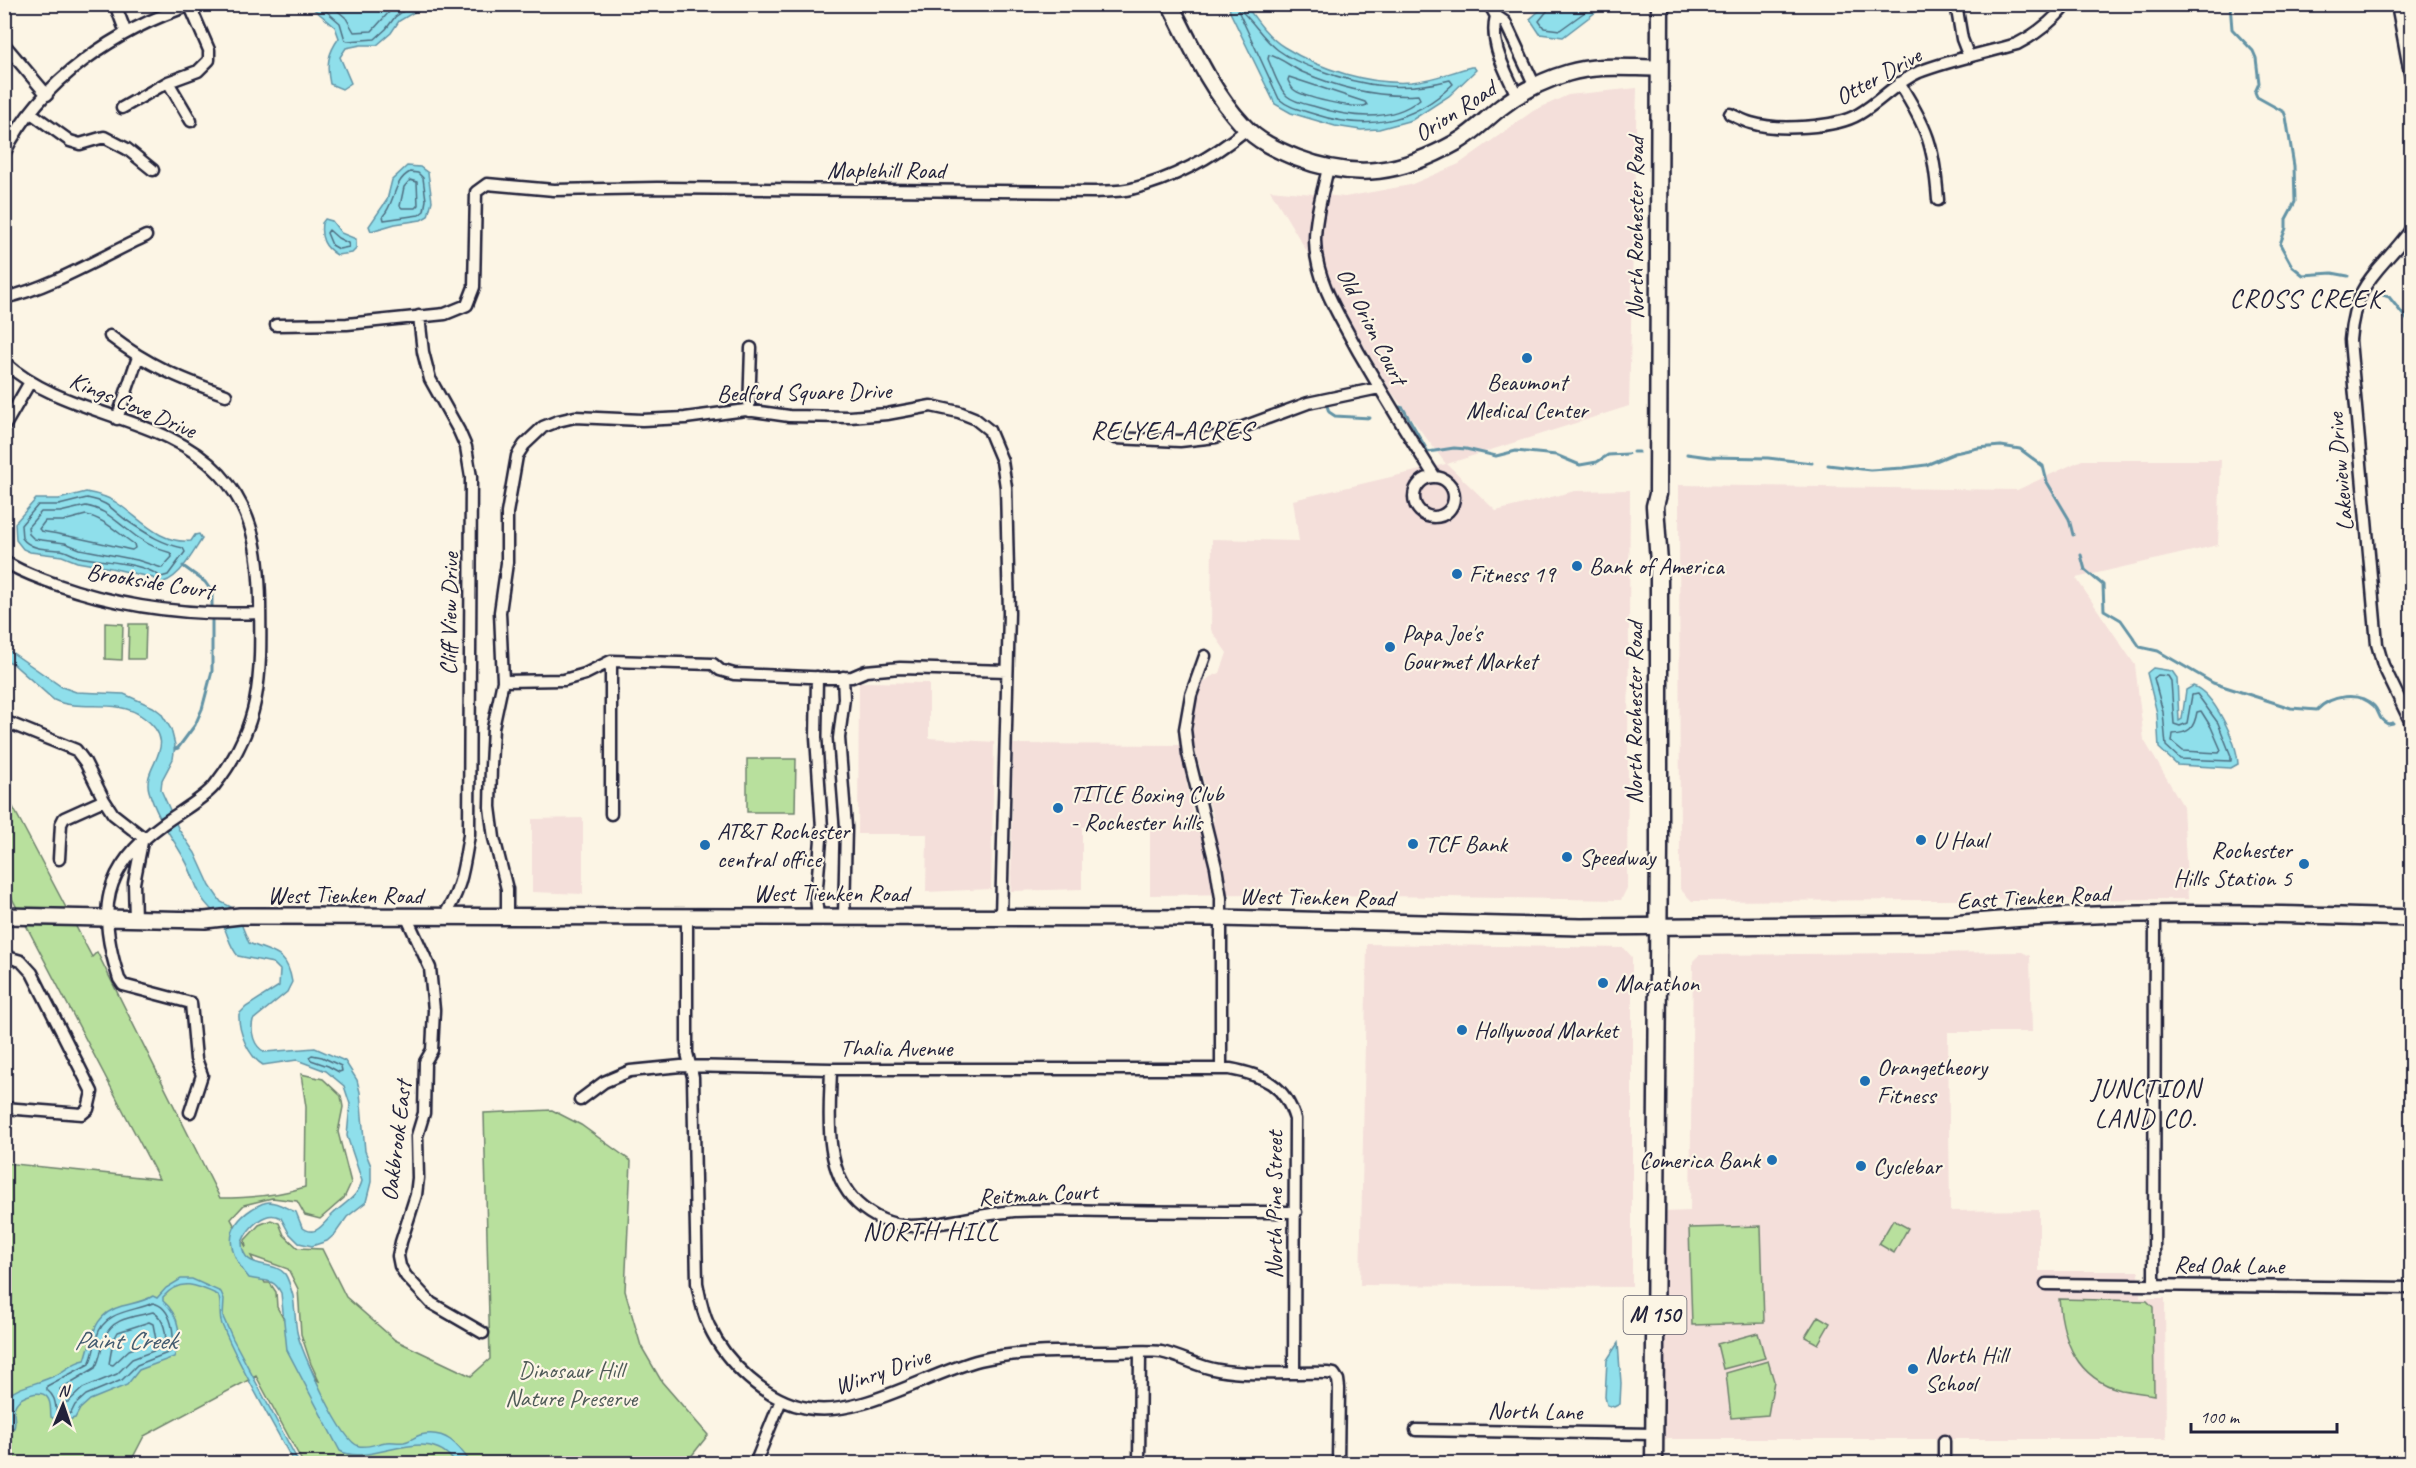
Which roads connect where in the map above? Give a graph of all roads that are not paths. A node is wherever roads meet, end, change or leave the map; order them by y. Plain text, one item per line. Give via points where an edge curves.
1 (115, 4) edge
2 (1170, 4) edge
3 (1489, 4) edge
4 (1660, 4) edge
5 (1956, 4) edge
6 (2067, 4) edge
7 (2397, 4) edge
8 (192, 5) edge
9 (1496, 16) junction
10 (126, 33) junction
11 (4, 44) edge
12 (1969, 57) junction
13 (1659, 68) junction
14 (168, 82) junction
15 (1899, 83) junction
16 (2412, 84) edge
17 (1535, 86) junction
18 (47, 95) junction
19 (1517, 96) junction
20 (122, 108) dead end
21 (32, 113) junction
22 (1730, 114) dead end
23 (191, 121) dead end
24 (1247, 129) junction
25 (5, 153) edge
26 (1328, 168) junction
27 (153, 170) dead end
28 (1938, 200) dead end
29 (2412, 228) edge
30 (146, 236) dead end
31 (4, 298) edge
32 (419, 316) junction
33 (276, 325) dead end
34 (110, 336) dead end
35 (751, 348) dead end
36 (138, 357) junction
37 (4, 362) edge
38 (30, 382) junction
39 (1380, 388) junction
40 (226, 395) dead end
41 (749, 411) junction
42 (117, 418) junction
43 (4, 427) edge
44 (1115, 438) dead end
45 (1423, 459) junction
46 (1435, 477) junction
47 (1421, 481) junction
48 (4, 561) edge
49 (260, 613) junction
50 (1205, 656) dead end
51 (611, 661) junction
52 (1007, 671) junction
53 (817, 677) junction
54 (843, 677) junction
55 (503, 681) junction
56 (4, 722) edge
57 (2412, 725) edge
58 (104, 801) junction
59 (611, 814) dead end
60 (144, 841) junction
61 (59, 859) dead end
62 (2155, 914) junction
63 (687, 915) junction
64 (4, 916) edge
65 (507, 916) junction
66 (818, 916) junction
67 (844, 916) junction
68 (1000, 917) junction
69 (107, 918) junction
70 (407, 918) junction
71 (442, 918) junction
72 (1221, 918) junction
73 (2412, 918) edge
74 (135, 919) junction
75 (1657, 926) junction
76 (4, 956) edge
77 (690, 1066) junction
78 (831, 1069) junction
79 (1221, 1069) junction
80 (580, 1100) dead end
81 (4, 1108) edge
82 (190, 1112) dead end
83 (1296, 1212) junction
84 (2046, 1284) dead end
85 (2154, 1285) junction
86 (2412, 1288) edge
87 (483, 1332) dead end
88 (1140, 1352) junction
89 (1294, 1372) junction
90 (781, 1400) junction
91 (1654, 1429) junction
92 (1416, 1430) dead end
93 (1944, 1441) dead end
94 (755, 1464) edge
95 (1139, 1464) edge
96 (1338, 1464) edge
97 (1654, 1464) edge
98 (1944, 1464) edge

1 - 10 street
2 - 24 main road, Orion Road via 1215,87
3 - 9 street
4 - 13 main road, North Rochester Road
5 - 12 street
6 - 12 street, Otter Drive via 2054,20 2029,38
7 - 16 street
8 - 10 street
8 - 14 street via 209,60 198,71
9 - 17 street via 1505,22
9 - 19 street via 1496,49
10 - 18 street via 86,59
11 - 18 street
12 - 15 street, Otter Drive
13 - 17 main road, Orion Road via 1583,70
13 - 75 main road, North Rochester Road
14 - 20 street
14 - 23 street
15 - 22 street, Otter Drive via 1860,113 1829,125 1753,124
15 - 28 street via 1928,136 1936,166
17 - 19 main road, Orion Road
18 - 21 street
19 - 26 main road, Orion Road via 1459,140 1421,160 1371,171
21 - 25 street
21 - 27 street via 70,141 80,144 104,137
24 - 26 main road, Orion Road via 1266,144
24 - 32 street, Maplehill Road via 1212,155 1130,190 554,190 487,184 476,192 474,287 466,305 445,314
26 - 39 street, Old Orion Court via 1316,228 1316,258 1332,303
29 - 57 street, Lakeview Drive via 2363,287 2350,340 2377,644
30 - 31 street
32 - 33 street via 347,324
32 - 71 street, Cliff View Drive via 430,379 466,447 471,477 469,835 454,903
34 - 36 street
35 - 41 street
36 - 40 street via 174,376
36 - 42 street
37 - 38 street, Kings Cove Drive
38 - 42 street, Kings Cove Drive
38 - 43 street
39 - 44 street via 1308,403 1216,437 1180,441
39 - 45 street, Old Orion Court
41 - 52 street, Bedford Square Drive via 850,417 931,406 974,418 990,430 1002,461 1006,487
41 - 55 street, Bedford Square Drive via 642,420 575,417 543,428 524,445 517,456 507,513 507,563 500,612
42 - 49 street, Kings Cove Drive via 179,444 220,474 244,509 255,541
45 - 46 street, Old Orion Court
45 - 47 street
46 - 47 street
46 - 47 street via 1448,482 1454,494 1452,507 1443,515 1425,516 1416,507 1414,493
48 - 49 street, Brookside Court via 83,594 137,605 205,613
49 - 60 street, Kings Cove Drive via 258,692 241,743 213,787
50 - 72 street via 1191,695 1185,729 1216,867
51 - 53 street via 713,664 734,674
51 - 55 street via 564,680
51 - 59 street
52 - 54 street via 900,668
52 - 68 street, Bedford Square Drive
53 - 54 street
53 - 66 street via 822,828
54 - 67 street via 839,738 846,827
55 - 65 street, Bedford Square Drive via 493,729 490,807 507,889
56 - 58 street via 76,750
58 - 60 street
58 - 61 street via 64,818
60 - 69 street, Kings Cove Drive via 124,859 108,896
60 - 74 street via 134,883
62 - 73 main road, East Tienken Road
62 - 75 main road, East Tienken Road via 2013,918 1953,924
62 - 85 street
63 - 65 main road, West Tienken Road
63 - 66 main road, West Tienken Road
63 - 77 street, Winry Drive
64 - 69 main road, West Tienken Road
65 - 71 main road, West Tienken Road
66 - 67 main road, West Tienken Road
67 - 68 main road, West Tienken Road
68 - 72 main road, West Tienken Road
69 - 74 main road, West Tienken Road
69 - 82 street, Kings Cove Drive via 109,946 123,985 192,1003 196,1059 202,1075
70 - 71 main road, West Tienken Road
70 - 74 main road, West Tienken Road
70 - 87 street, Oakbrook East via 430,968 434,1010 432,1050 425,1062 424,1113 417,1136 416,1195 398,1256 400,1266 431,1303
72 - 75 main road, West Tienken Road
72 - 79 street
75 - 91 main road, North Rochester Road / M 150
76 - 81 street via 21,961 32,973 92,1092 88,1109 82,1114
77 - 78 street, Thalia Avenue
77 - 80 street, Thalia Avenue via 630,1071 604,1082
77 - 90 street, Winry Drive via 697,1282 702,1309 723,1349 755,1382
78 - 79 street, Thalia Avenue
78 - 83 street, Reitman Court via 830,1136 834,1162 842,1183 857,1203 889,1223 929,1225 1014,1211
79 - 83 street, North Pine Street via 1245,1072 1275,1085 1291,1105 1295,1119
83 - 89 street, North Pine Street
84 - 85 street, Red Oak Lane
85 - 86 street, Red Oak Lane
88 - 89 street, Winry Drive via 1160,1352 1217,1370
88 - 90 street, Winry Drive via 1054,1352 991,1358 864,1402 829,1410
88 - 95 street
89 - 96 street via 1334,1374 1338,1380
90 - 94 street
91 - 92 street, North Lane
91 - 97 main road, M 150
93 - 98 street

